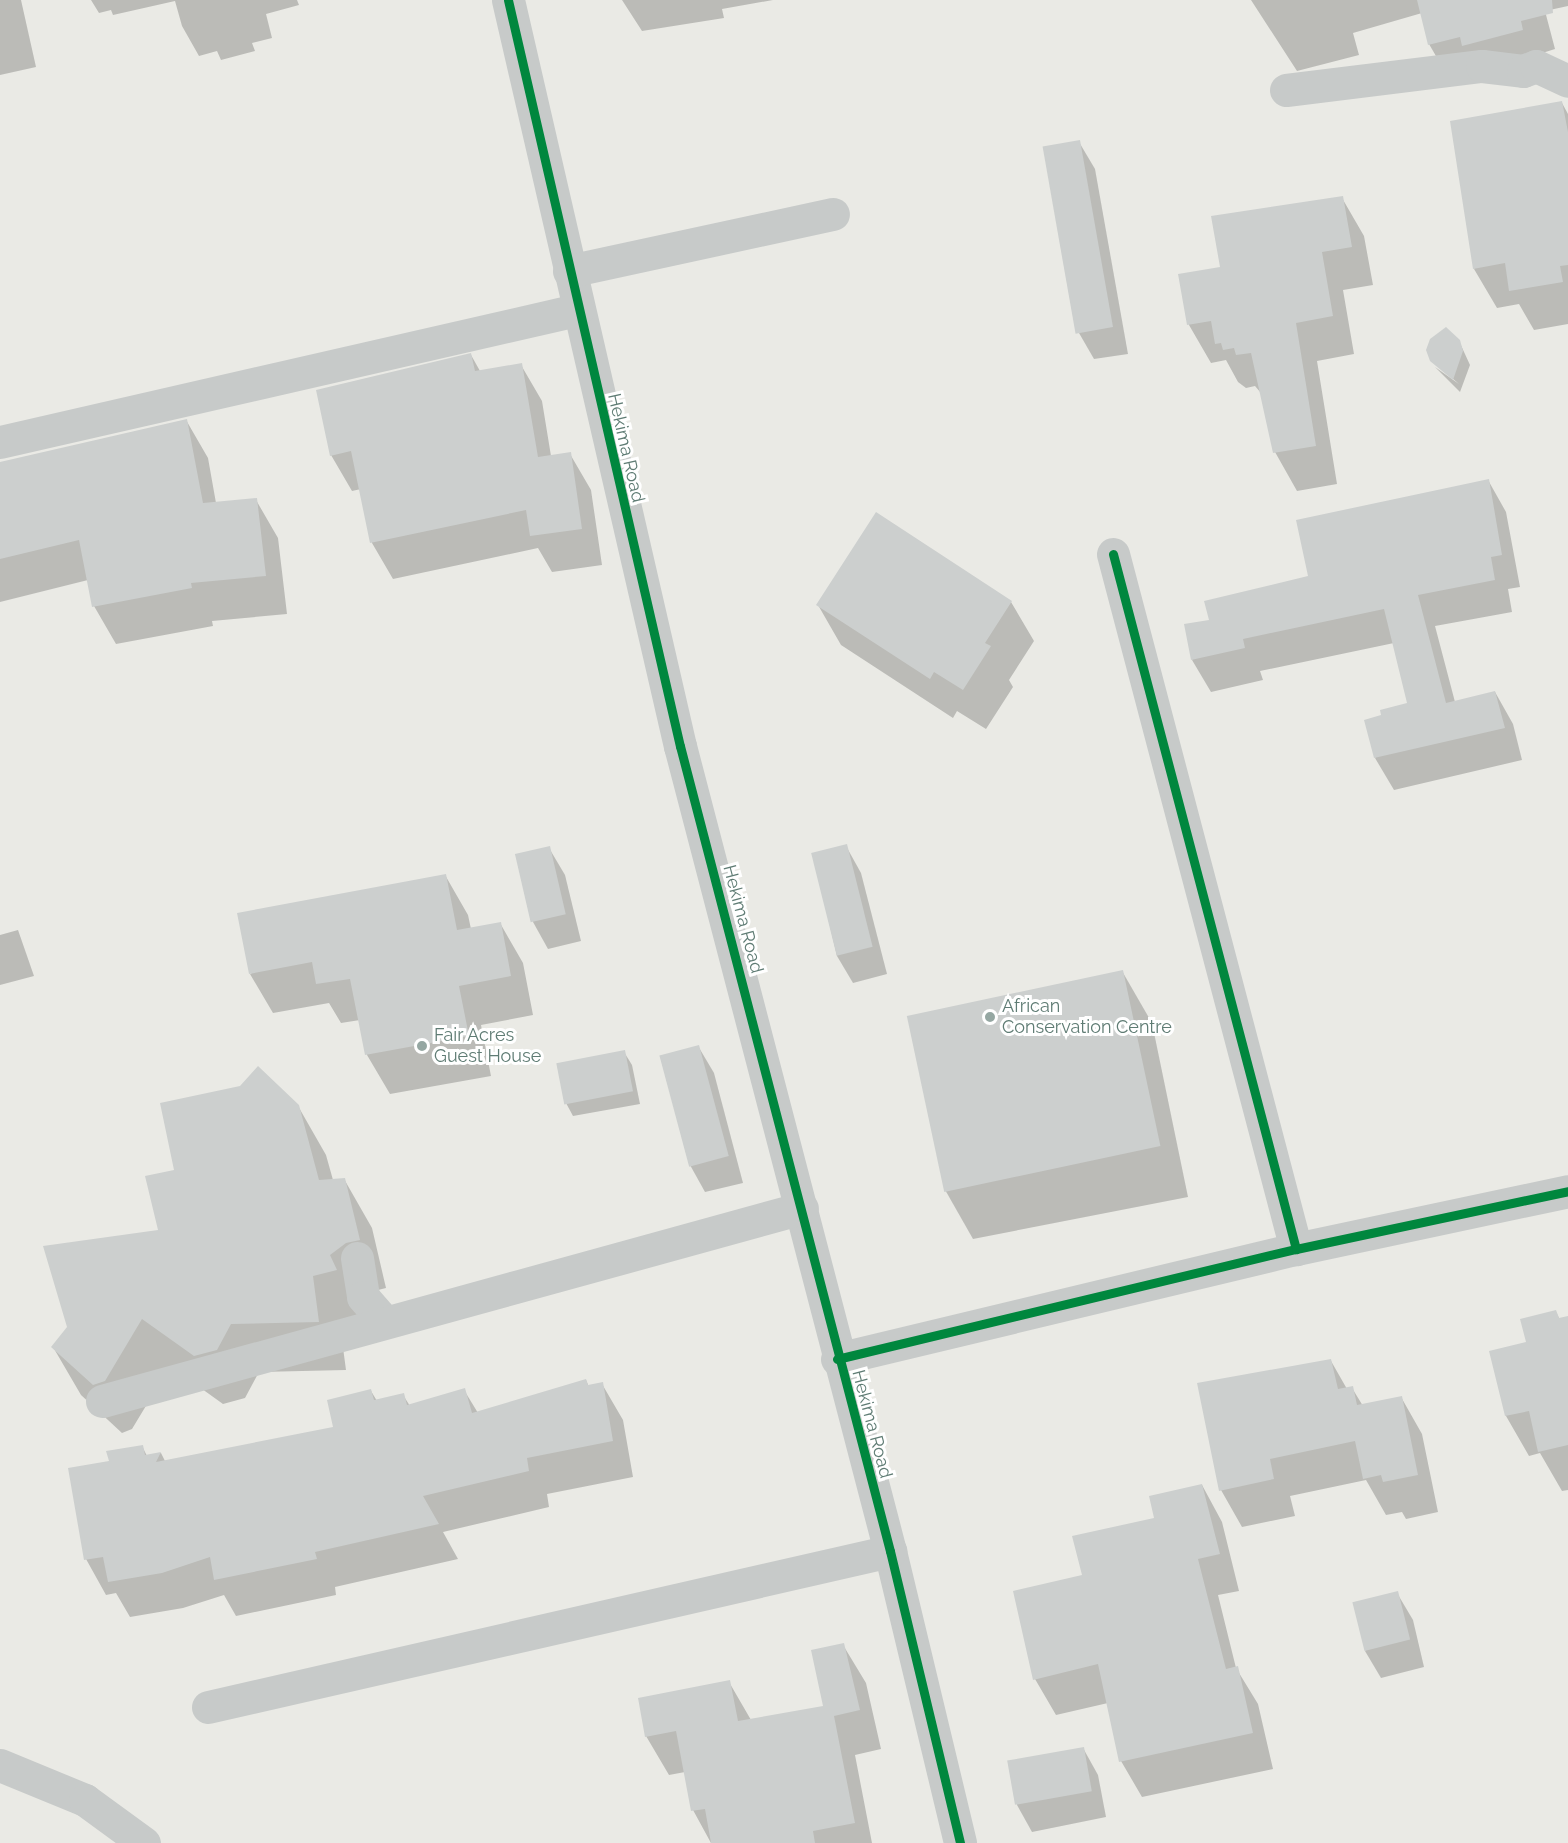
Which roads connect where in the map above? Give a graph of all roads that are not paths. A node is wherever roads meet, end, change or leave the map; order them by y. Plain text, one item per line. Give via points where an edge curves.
1 (508, 0) edge
2 (1568, 81) edge
3 (1286, 90) dead end
4 (833, 214) dead end
5 (569, 271) junction
6 (577, 310) junction
7 (0, 442) edge
8 (1113, 554) dead end
9 (1568, 1191) edge
10 (802, 1208) junction
11 (1296, 1248) junction
12 (357, 1258) dead end
13 (385, 1322) junction
14 (837, 1359) junction
15 (102, 1401) dead end
16 (890, 1551) junction
17 (208, 1707) dead end
18 (0, 1766) edge
19 (144, 1843) edge
20 (960, 1843) edge

1 - 5 street, Hekima Road
2 - 3 street via 1536,66 1523,71 1482,66
4 - 5 street
5 - 6 street, Hekima Road
6 - 7 street
6 - 10 street, Hekima Road via 680,746
8 - 11 street
9 - 11 street
10 - 13 street
10 - 14 street, Hekima Road
11 - 14 street
12 - 13 street via 363,1297
13 - 15 street
14 - 16 street, Hekima Road
16 - 17 street
16 - 20 street, Hekima Road
18 - 19 street via 85,1800

